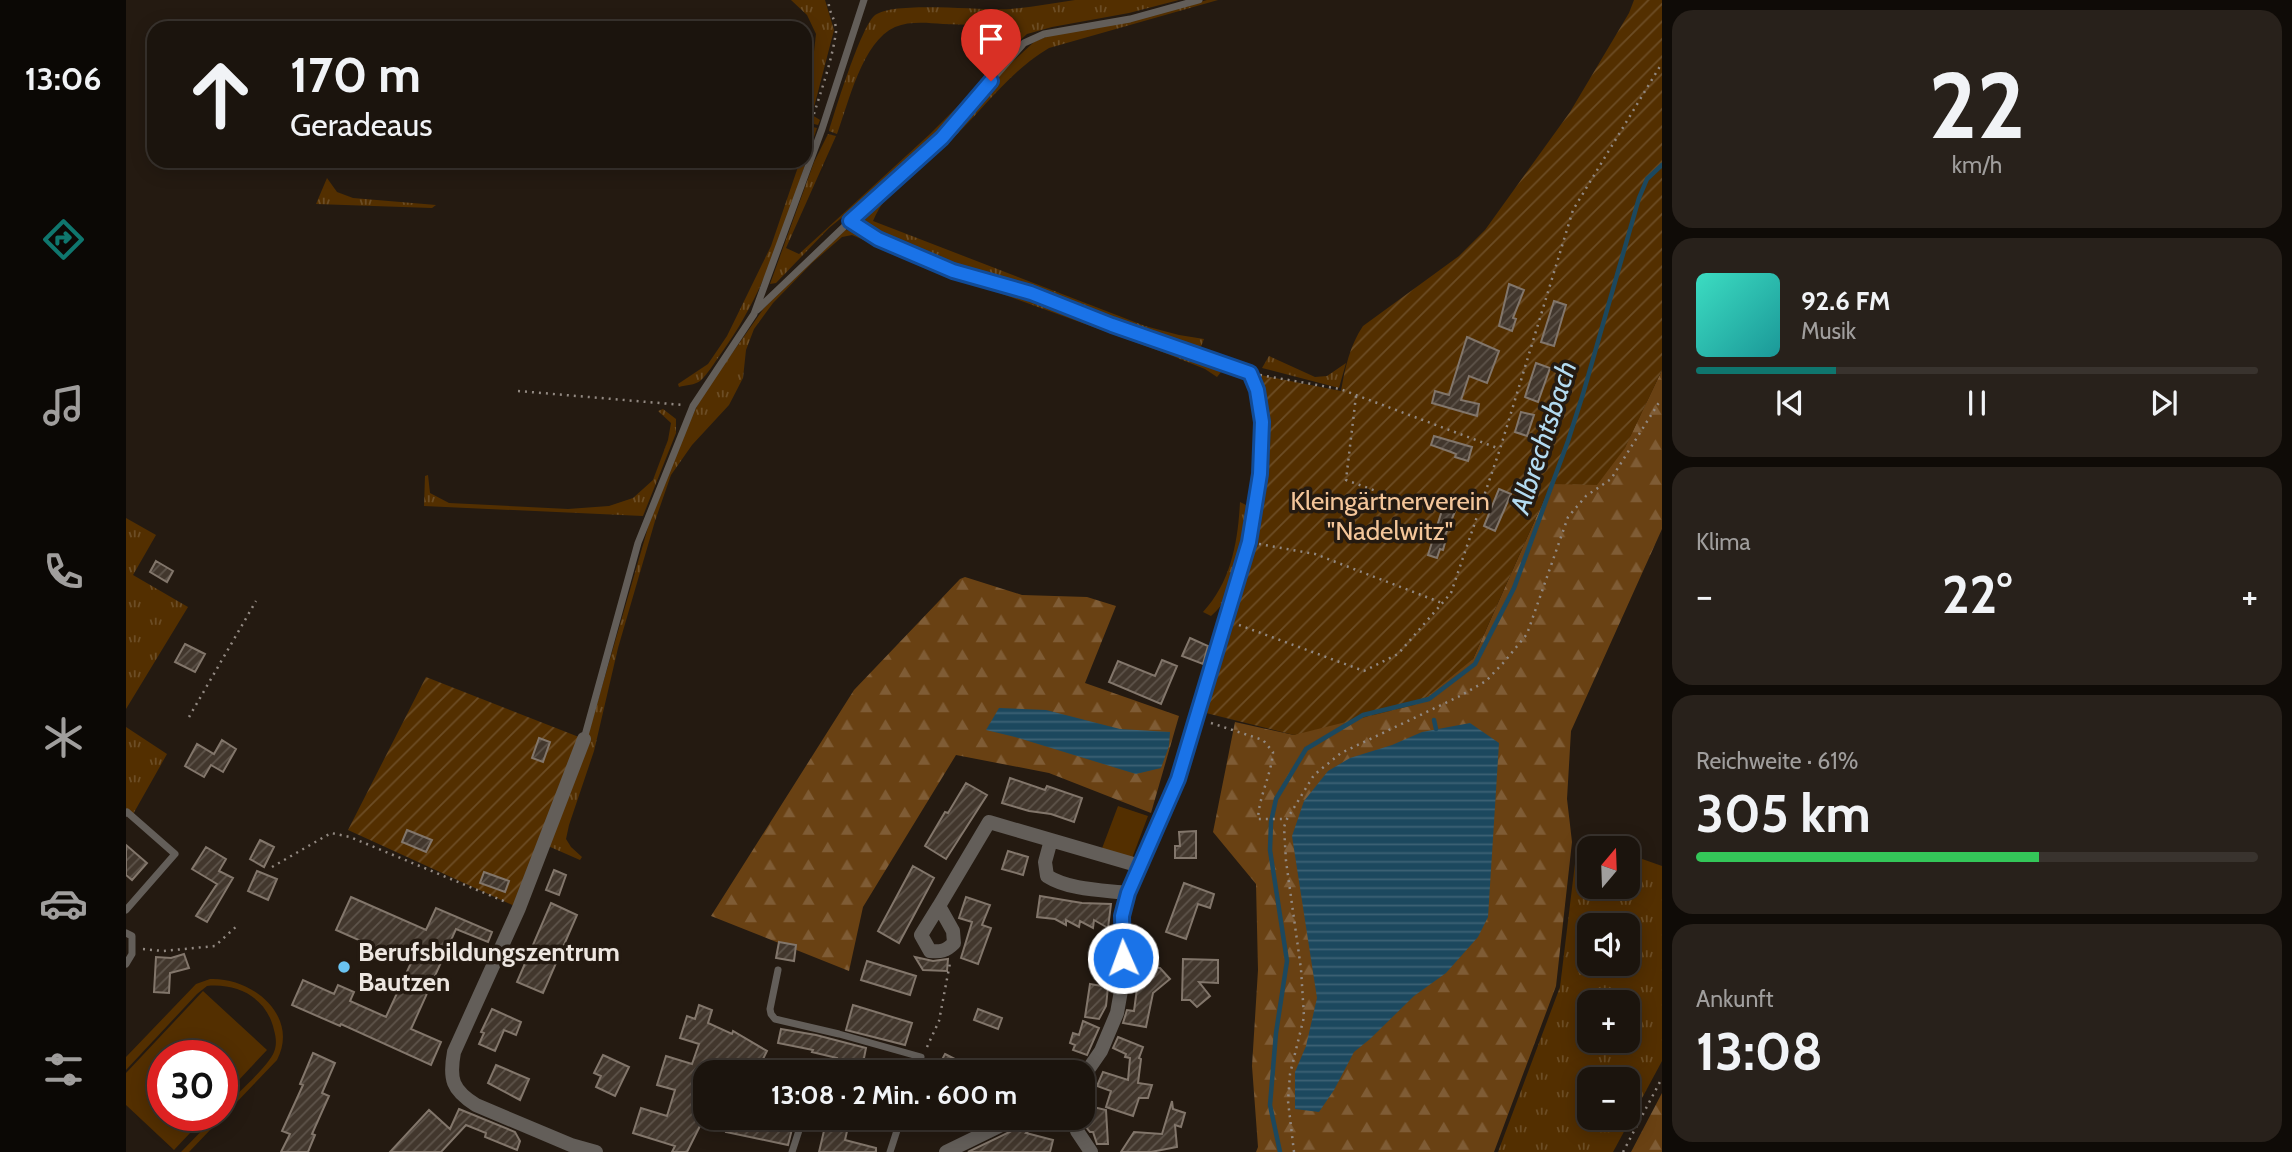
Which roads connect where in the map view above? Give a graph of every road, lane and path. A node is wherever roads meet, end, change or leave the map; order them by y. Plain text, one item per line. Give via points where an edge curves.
1 (829, 0) edge
2 (864, 0) edge
3 (1199, 0) edge
4 (1662, 63) edge
5 (814, 116) dead end
6 (812, 156) edge
7 (808, 168) edge
8 (850, 221) junction
9 (754, 314) junction
10 (1250, 373) junction
11 (518, 391) dead end
12 (1356, 396) junction
13 (1662, 400) edge
14 (693, 406) junction
15 (1500, 449) junction
16 (1387, 495) dead end
17 (1249, 542) junction
18 (257, 601) dead end
19 (1442, 603) junction
20 (1226, 620) junction
21 (189, 717) dead end
22 (1195, 719) junction
23 (584, 739) joint
24 (126, 813) edge
25 (1287, 820) junction
26 (1051, 840) junction
27 (1140, 866) junction
28 (272, 867) dead end
29 (1128, 893) junction
30 (939, 906) junction
31 (519, 908) junction
32 (126, 910) edge
33 (239, 924) dead end
34 (126, 933) edge
35 (133, 949) junction
36 (947, 950) junction
37 (126, 964) edge
38 (778, 970) dead end
39 (921, 1057) junction
40 (920, 1060) edge
41 (1095, 1060) edge
42 (1662, 1078) edge
43 (799, 1130) edge
44 (897, 1130) edge
45 (994, 1130) edge
46 (1077, 1130) edge
47 (568, 1148) edge
48 (955, 1151) edge
49 (596, 1152) edge
50 (792, 1152) edge
51 (890, 1152) edge
52 (1091, 1152) edge
53 (1294, 1152) edge
54 (1623, 1152) edge

1 - 5 path via 836,29
2 - 6 lane
3 - 8 lane via 1130,19 1044,34 1024,43 942,138
4 - 15 path via 1573,210
7 - 9 lane
8 - 9 lane
8 - 10 lane via 878,239 953,271 1031,293
9 - 14 lane
10 - 12 path
10 - 17 lane via 1262,422 1260,474
11 - 14 path
12 - 15 path
12 - 16 path via 1346,480
13 - 25 path via 1611,479 1586,496 1568,517 1527,634 1486,681 1341,753 1314,775
14 - 23 lane via 639,543
15 - 19 path via 1451,593
17 - 19 path via 1315,554
17 - 20 lane
18 - 21 path
19 - 20 path via 1398,654 1364,671
20 - 22 street
22 - 25 path via 1263,740 1273,752 1272,771 1258,819
22 - 27 street via 1178,779
23 - 31 street
24 - 32 lane via 175,854
25 - 53 path via 1286,861 1304,1017 1290,1073
26 - 27 street
26 - 29 street via 1045,862 1047,876 1069,885
26 - 30 street via 989,822
27 - 29 street
28 - 31 path via 331,833
29 - 41 street via 1122,916 1124,974 1117,1013
30 - 36 street via 953,931 954,943
30 - 36 street via 921,935 930,951
31 - 47 street via 454,1052 454,1087 476,1105
33 - 35 path via 215,946
34 - 35 lane via 132,936
35 - 37 lane
36 - 39 path via 949,978 939,1021
38 - 39 lane via 771,1009 775,1019
39 - 40 lane
42 - 54 path
43 - 50 lane
44 - 51 lane
45 - 48 street
46 - 52 street
47 - 49 street

